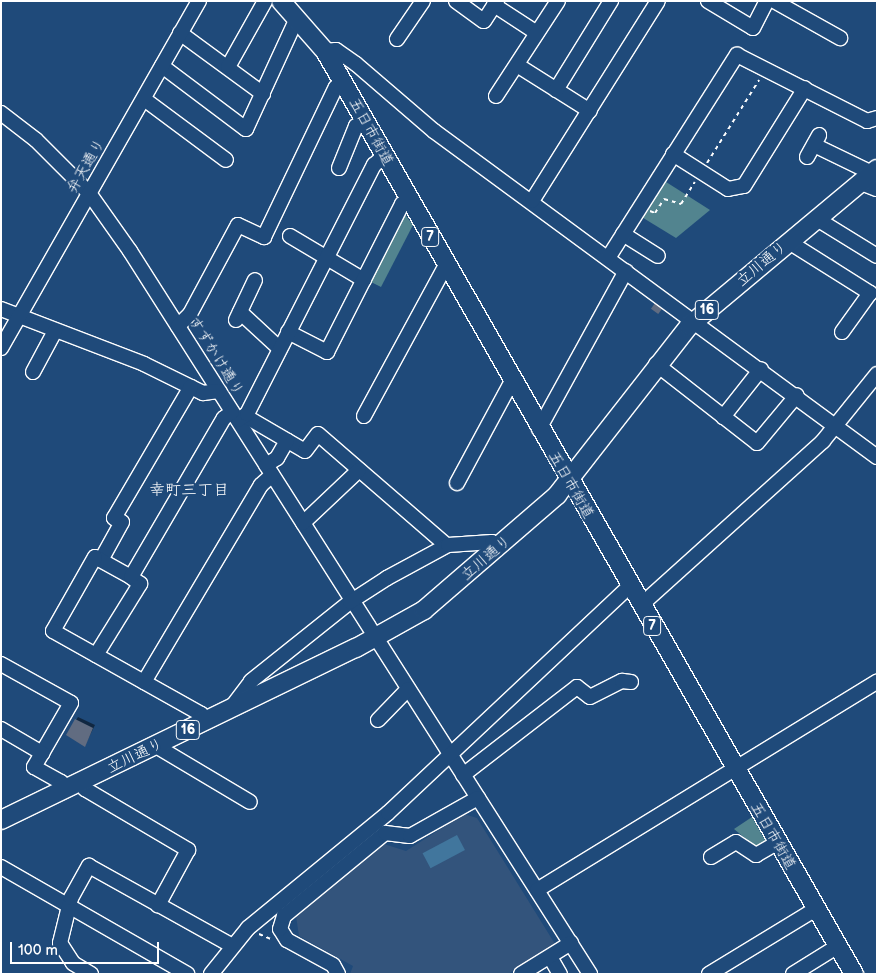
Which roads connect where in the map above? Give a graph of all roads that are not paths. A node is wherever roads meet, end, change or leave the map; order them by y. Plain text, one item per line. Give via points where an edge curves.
1 (199, 1) edge
2 (265, 1) edge
3 (423, 1) edge
4 (456, 1) edge
5 (558, 1) edge
6 (611, 1) edge
7 (658, 1) edge
8 (767, 1) edge
9 (774, 1) edge
10 (283, 2) edge
11 (711, 2) edge
12 (496, 3) edge
13 (297, 18) junction
14 (180, 33) junction
15 (537, 33) junction
16 (840, 38) dead end
17 (397, 39) dead end
18 (325, 50) junction
19 (162, 66) junction
20 (516, 66) junction
21 (228, 68) junction
22 (344, 84) junction
23 (805, 88) junction
24 (556, 90) junction
25 (263, 94) junction
26 (496, 96) dead end
27 (144, 99) junction
28 (590, 112) junction
29 (1, 114) edge
30 (877, 118) edge
31 (365, 122) junction
32 (814, 146) dead end
33 (673, 154) junction
34 (384, 156) junction
35 (226, 160) dead end
36 (338, 168) dead end
37 (872, 179) edge
38 (89, 193) junction
39 (409, 199) junction
40 (532, 201) junction
41 (817, 219) junction
42 (623, 234) junction
43 (290, 236) dead end
44 (789, 242) junction
45 (658, 256) dead end
46 (877, 256) edge
47 (326, 258) junction
48 (608, 258) junction
49 (446, 265) junction
50 (626, 271) junction
51 (255, 280) dead end
52 (364, 280) junction
53 (1, 309) edge
54 (18, 318) junction
55 (694, 322) junction
56 (178, 326) junction
57 (56, 332) junction
58 (288, 332) junction
59 (842, 332) dead end
60 (1, 348) edge
61 (280, 349) junction
62 (656, 364) junction
63 (761, 369) junction
64 (33, 372) dead end
65 (877, 374) edge
66 (512, 381) junction
67 (190, 387) junction
68 (219, 391) junction
69 (797, 395) junction
70 (238, 416) junction
71 (364, 416) dead end
72 (724, 418) junction
73 (838, 426) junction
74 (539, 428) junction
75 (287, 441) junction
76 (877, 457) edge
77 (269, 470) junction
78 (359, 470) junction
79 (568, 480) junction
80 (457, 483) dead end
81 (303, 523) junction
82 (446, 546) junction
83 (498, 548) junction
84 (101, 560) junction
85 (131, 577) junction
86 (630, 586) junction
87 (350, 602) junction
88 (640, 605) junction
89 (375, 638) junction
90 (96, 655) junction
91 (1, 664) edge
92 (144, 682) junction
93 (631, 682) dead end
94 (877, 682) edge
95 (408, 688) junction
96 (229, 710) junction
97 (378, 720) dead end
98 (205, 722) junction
99 (1, 729) edge
100 (156, 746) junction
101 (42, 752) junction
102 (450, 753) junction
103 (735, 772) junction
104 (463, 775) junction
105 (80, 782) junction
106 (64, 790) junction
107 (478, 798) junction
108 (250, 802) dead end
109 (1, 820) edge
110 (777, 843) junction
111 (711, 857) dead end
112 (1, 867) edge
113 (537, 890) junction
114 (158, 905) junction
115 (69, 907) junction
116 (816, 909) junction
117 (571, 943) junction
118 (230, 945) junction
119 (838, 946) junction
120 (550, 957) junction
121 (717, 972) edge
122 (91, 974) edge
123 (188, 974) edge
124 (211, 974) edge
125 (338, 974) edge
126 (521, 974) edge
127 (560, 974) edge
128 (590, 974) edge
129 (793, 974) edge
130 (854, 974) edge

1 - 14 street, 弁天通り
2 - 21 street
3 - 17 street
4 - 12 street via 484,21
5 - 15 street
6 - 24 street
7 - 28 street
8 - 11 street via 753,28
9 - 16 street
10 - 13 main road, 五日市街道 / 7
12 - 15 street
13 - 18 main road, 五日市街道 / 7
13 - 25 street
14 - 19 street, 弁天通り
14 - 21 street
15 - 20 street
18 - 22 main road, 五日市街道 / 7
18 - 40 street via 336,50 356,64 434,131
19 - 25 street via 246,129
19 - 27 street, 弁天通り
20 - 24 street
20 - 26 street
21 - 25 street
22 - 31 main road, 五日市街道 / 7
22 - 56 street via 336,87 264,238 238,225 190,314
23 - 30 street via 867,121
23 - 33 street via 743,55 734,57
23 - 33 street via 744,186 728,190
24 - 28 street
27 - 35 street
27 - 38 street, 弁天通り
28 - 40 street
29 - 38 street, すずかけ通り via 36,140
31 - 34 main road, 五日市街道 / 7
31 - 36 street via 356,126
32 - 37 street
33 - 42 street
34 - 39 main road, 五日市街道 / 7
34 - 47 street via 374,165
37 - 41 main road, 立川通り / 16
38 - 54 street, 弁天通り
38 - 56 street, すずかけ通り
39 - 49 main road, 五日市街道 / 7
39 - 52 street via 402,204
40 - 48 street
41 - 44 main road, 立川通り / 16
41 - 46 street
42 - 45 street
42 - 48 street
43 - 47 street
44 - 55 main road, 立川通り / 16
44 - 59 street via 870,293
47 - 52 street
47 - 58 street
48 - 50 street
49 - 66 main road, 五日市街道 / 7
49 - 71 street
50 - 55 street
50 - 74 street
51 - 61 street via 237,316
52 - 58 street via 327,352
53 - 54 street
54 - 57 street
54 - 60 street, 弁天通り
55 - 62 main road, 立川通り / 16
55 - 63 street
56 - 68 street, すずかけ通り
57 - 64 street
57 - 67 street via 144,364
58 - 61 street
61 - 70 street
62 - 72 street
62 - 79 main road, 立川通り / 16
63 - 69 street
63 - 72 street
65 - 73 street
66 - 74 main road, 五日市街道 / 7
66 - 80 street
67 - 68 street via 212,395
67 - 84 street via 114,518 122,522
68 - 70 street, すずかけ通り
69 - 72 street via 757,443
69 - 73 street
70 - 75 street
70 - 77 street, すずかけ通り
70 - 85 street via 224,418
73 - 76 street
73 - 88 street via 772,484 738,522 703,547
74 - 79 main road, 五日市街道 / 7
75 - 77 street
75 - 78 street via 305,451 318,434
77 - 81 street, すずかけ通り
77 - 92 street
78 - 81 street
78 - 82 street
79 - 83 main road, 立川通り / 16
79 - 86 main road, 五日市街道 / 7
81 - 87 street, すずかけ通り
82 - 83 street via 492,542
82 - 87 street
83 - 89 main road, 立川通り / 16 via 424,610
84 - 85 street
84 - 90 street via 95,556 53,631
85 - 90 street via 140,584
86 - 88 main road, 五日市街道 / 7
86 - 102 street
87 - 89 street, すずかけ通り
87 - 96 street via 251,681
88 - 103 main road, 五日市街道 / 7
89 - 95 street, すずかけ通り
89 - 96 main road, 立川通り / 16
90 - 92 street
91 - 101 street via 71,703
92 - 98 street via 201,714
93 - 104 street via 622,681 590,697 577,687
94 - 103 street
95 - 97 street
95 - 102 street, すずかけ通り
96 - 98 main road, 立川通り / 16
98 - 100 main road, 立川通り / 16
99 - 101 street
100 - 105 main road, 立川通り / 16
100 - 108 street
101 - 106 street via 34,767 61,782
102 - 104 street, すずかけ通り
102 - 118 street via 388,814
103 - 110 main road, 五日市街道 / 7
103 - 113 street
104 - 107 street, すずかけ通り
105 - 106 main road, 立川通り / 16
105 - 114 street via 85,789 188,850
106 - 109 main road, 立川通り / 16
107 - 113 street, すずかけ通り
107 - 125 street via 410,836 385,833 284,916 280,930 286,940 333,965
110 - 111 street via 756,855 736,842
110 - 116 main road, 五日市街道 / 7
112 - 115 street
113 - 117 street, すずかけ通り
114 - 115 street via 89,866
114 - 118 street
115 - 122 street via 60,943 73,963
115 - 123 street
116 - 119 main road, 五日市街道 / 7
116 - 121 street
117 - 120 street
117 - 128 street, すずかけ通り
118 - 124 street
119 - 129 street
119 - 130 main road, 五日市街道 / 7
120 - 126 street
120 - 127 street

